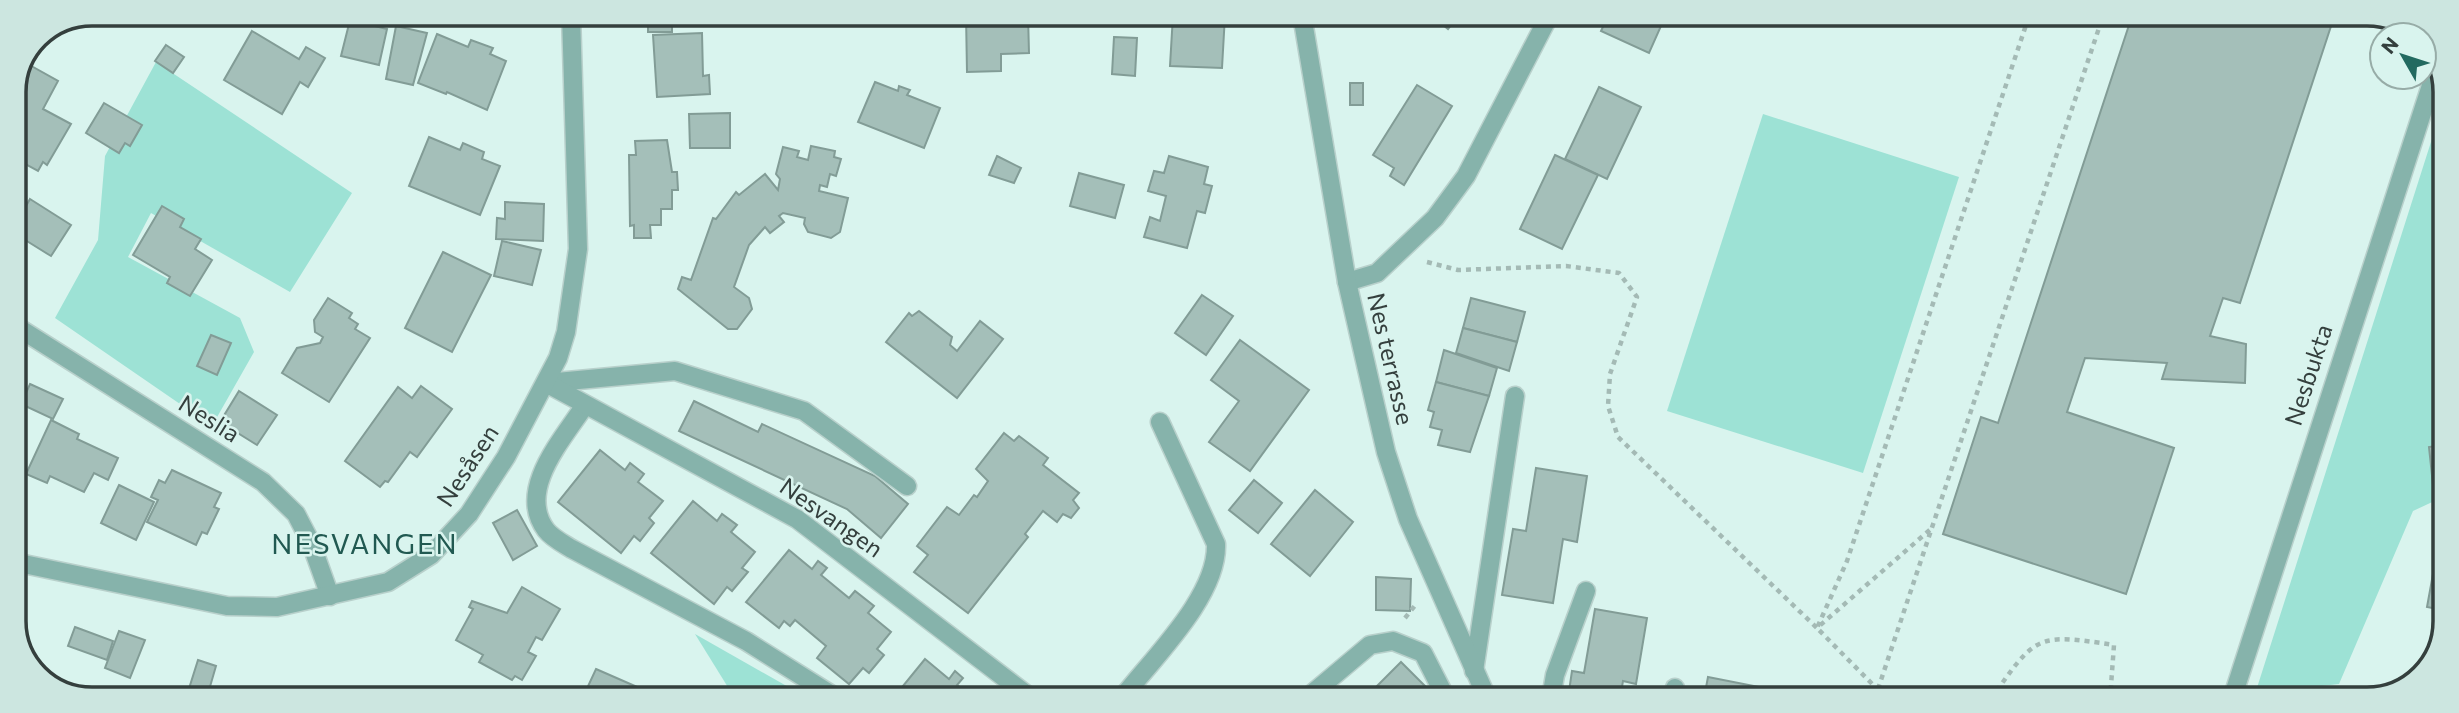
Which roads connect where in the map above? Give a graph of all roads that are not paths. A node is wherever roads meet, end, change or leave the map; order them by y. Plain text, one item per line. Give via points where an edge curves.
1 (571, 26) edge
2 (1304, 26) edge
3 (1544, 26) edge
4 (2429, 91) edge
5 (1347, 282) junction
6 (26, 333) edge
7 (546, 383) junction
8 (1515, 396) dead end
9 (585, 405) junction
10 (1160, 422) dead end
11 (907, 486) dead end
12 (26, 564) edge
13 (1586, 591) dead end
14 (330, 596) junction
15 (1474, 671) junction
16 (819, 687) edge
17 (1017, 687) edge
18 (1131, 687) edge
19 (1320, 687) edge
20 (1440, 687) edge
21 (1481, 687) edge
22 (1553, 687) edge
23 (2236, 687) edge

1 - 7 street, Nesåsen via 578,248 566,332
2 - 5 street, Nes terrasse
3 - 5 street via 1466,176 1435,218 1377,273
4 - 23 street, Nesbukta
5 - 15 street, Nes terrasse via 1386,453 1408,519
6 - 14 street, Neslia via 263,482 296,514
7 - 9 street, Nesvangen
7 - 11 street via 675,371 804,411
7 - 14 street, Nesåsen via 469,514 431,555 388,582
8 - 15 street
9 - 16 street via 545,466 535,511 547,532 746,641
9 - 17 street, Nesvangen via 797,519
10 - 18 street via 1216,544 1216,557 1202,596
12 - 14 street, Nesåsen via 227,606 277,607
13 - 22 street
15 - 21 street, Nes terrasse
19 - 20 street via 1370,645 1393,641 1423,653

